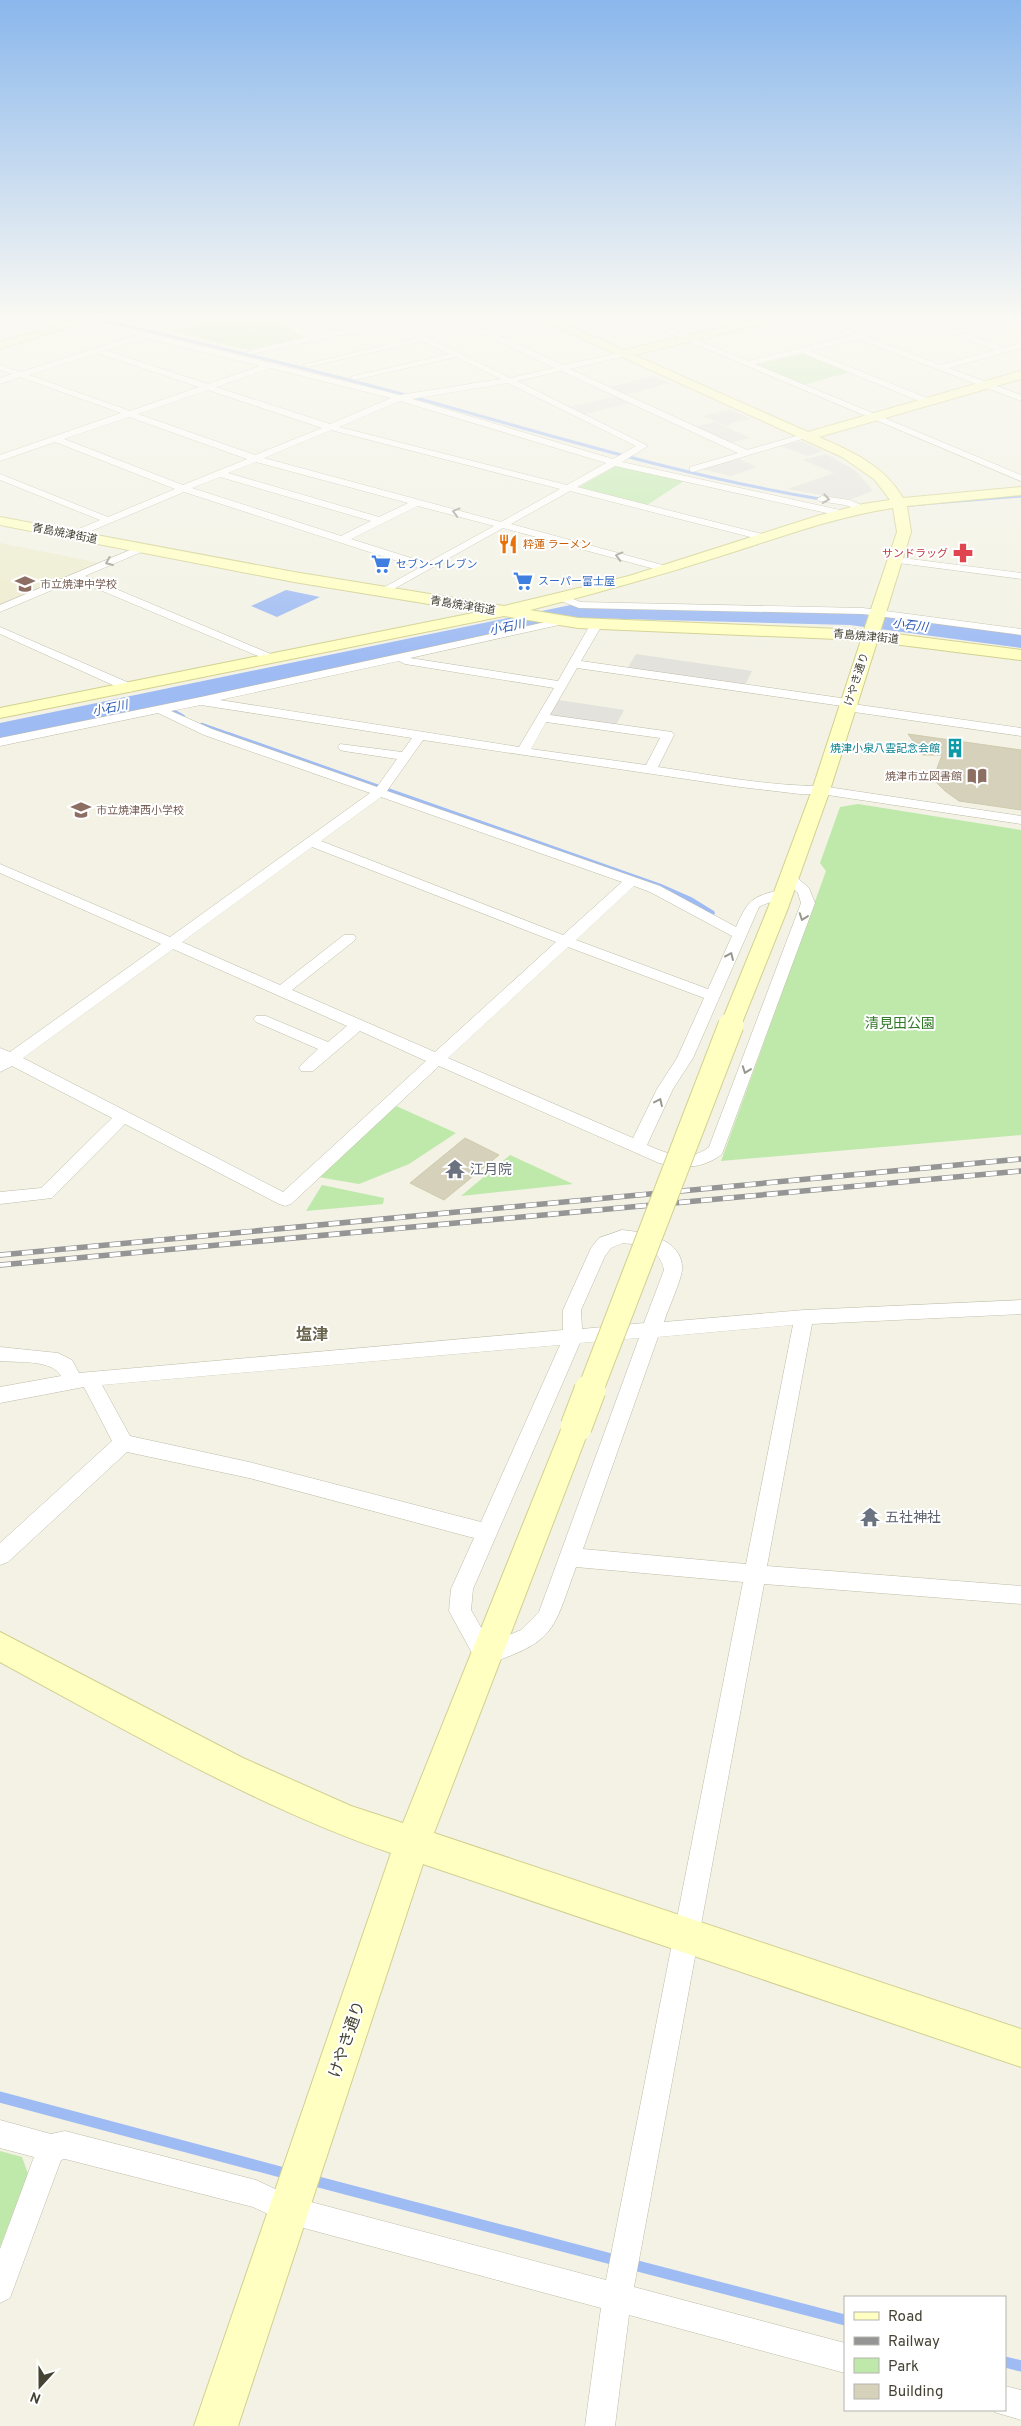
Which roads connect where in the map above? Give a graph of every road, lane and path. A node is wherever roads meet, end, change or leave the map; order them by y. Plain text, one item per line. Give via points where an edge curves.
1 (73, 433) edge
2 (187, 433) edge
3 (314, 433) edge
4 (354, 433) edge
5 (534, 433) edge
6 (617, 433) edge
7 (701, 433) edge
8 (802, 433) edge
9 (818, 433) edge
10 (912, 433) edge
11 (808, 436) junction
12 (56, 439) junction
13 (0, 449) edge
14 (612, 449) dead end
15 (12, 454) junction
16 (746, 454) junction
17 (0, 458) edge
18 (256, 458) junction
19 (627, 458) junction
20 (220, 474) junction
21 (0, 477) edge
22 (1021, 478) edge
23 (570, 488) junction
24 (184, 489) junction
25 (1021, 491) edge
26 (418, 502) junction
27 (899, 503) junction
28 (863, 508) junction
29 (840, 513) junction
30 (0, 520) edge
31 (108, 520) junction
32 (380, 521) junction
33 (503, 525) junction
34 (73, 535) junction
35 (766, 538) junction
36 (341, 540) junction
37 (142, 548) junction
38 (895, 560) junction
39 (428, 567) junction
40 (666, 569) junction
41 (76, 576) junction
42 (1021, 576) edge
43 (383, 592) junction
44 (562, 598) junction
45 (0, 608) edge
46 (501, 612) junction
47 (564, 621) junction
48 (874, 622) junction
49 (596, 625) junction
50 (0, 630) edge
51 (1021, 632) edge
52 (1021, 655) edge
53 (274, 659) junction
54 (394, 659) junction
55 (574, 664) junction
56 (560, 684) junction
57 (130, 688) junction
58 (202, 701) junction
59 (848, 705) junction
60 (165, 709) junction
61 (0, 713) edge
62 (542, 718) junction
63 (1021, 732) edge
64 (420, 736) junction
65 (0, 742) edge
66 (344, 747) dead end
67 (523, 751) junction
68 (405, 756) junction
69 (651, 769) junction
70 (382, 790) junction
71 (821, 790) junction
72 (1021, 820) edge
73 (310, 842) junction
74 (0, 868) edge
75 (631, 881) junction
76 (786, 885) junction
77 (740, 935) junction
78 (350, 938) dead end
79 (564, 941) junction
80 (172, 942) junction
81 (281, 990) junction
82 (712, 996) junction
83 (260, 1019) dead end
84 (358, 1025) junction
85 (329, 1048) junction
86 (436, 1059) junction
87 (4, 1060) edge
88 (306, 1067) dead end
89 (123, 1117) junction
90 (638, 1146) junction
91 (0, 1198) edge
92 (1021, 1307) edge
93 (804, 1317) junction
94 (650, 1331) junction
95 (573, 1337) junction
96 (0, 1354) edge
97 (82, 1380) junction
98 (0, 1395) edge
99 (123, 1443) junction
100 (488, 1532) junction
101 (0, 1556) edge
102 (569, 1557) junction
103 (755, 1573) junction
104 (1021, 1595) edge
105 (0, 1646) edge
106 (485, 1655) junction
107 (412, 1844) junction
108 (685, 1935) junction
109 (1021, 2048) edge
110 (0, 2134) edge
111 (50, 2148) junction
112 (289, 2210) junction
113 (0, 2288) edge
114 (618, 2289) junction
115 (844, 2358) edge
116 (1006, 2401) edge
117 (1021, 2405) edge
118 (216, 2426) edge
119 (600, 2426) edge

1 - 12 street
2 - 18 street
3 - 18 street
4 - 23 street
5 - 19 street
6 - 19 street via 643,446
7 - 16 street
8 - 11 street, けやき通り
9 - 11 street
10 - 22 street
11 - 16 street
11 - 27 street, けやき通り via 864,464 888,485
12 - 15 street
12 - 24 street
13 - 15 street
14 - 19 street
15 - 17 street
16 -> 28 street via 688,468
18 - 20 street
18 - 26 street
19 - 23 street
19 - 29 street
20 - 24 street
20 - 32 street
21 - 31 street
23 - 33 street
23 - 35 street
24 - 31 street
24 - 36 street
25 - 27 street
26 - 32 street
33 -> 26 street
27 - 28 street
27 - 38 street, けやき通り via 904,532
28 - 29 street
29 - 35 street
30 - 34 street, 青島焼津街道
31 - 34 street
32 - 36 street
33 - 39 street
40 -> 33 street
34 - 37 street, 青島焼津街道
35 - 40 street
36 - 39 street
37 -> 41 street
37 - 43 street, 青島焼津街道
38 - 42 street
38 - 48 street, けやき通り
39 - 43 street
40 - 44 street
41 - 45 street
41 - 53 street
43 - 46 street, 青島焼津街道
44 - 46 street
44 - 48 street via 579,604 702,606
46 - 47 street, 青島焼津街道
46 - 53 street
47 - 49 street, 青島焼津街道
47 - 54 street
48 - 49 street, 青島焼津街道
48 - 51 street
48 - 52 street, 青島焼津街道
48 - 59 street, けやき通り
49 - 55 street
50 - 57 street
53 - 57 street
54 - 56 street
54 - 58 street
55 - 56 street
55 - 59 street
56 - 62 street
57 - 61 street
58 - 60 street
58 - 64 street
59 - 63 street
59 - 71 street, けやき通り
60 - 65 street
60 - 70 street via 195,727
62 - 67 street
62 - 69 street via 668,735
64 - 67 street
64 - 68 street
66 - 68 street
67 - 69 street
68 - 70 street
69 - 71 street via 740,783
70 - 73 street
70 - 75 street
71 - 72 street
71 - 76 street, けやき通り
73 - 79 street
73 - 80 street
74 - 80 street
75 - 77 street via 684,904
75 - 79 street
76 - 77 street via 753,905
76 -> 90 street via 804,891 808,903 716,1150 702,1160 682,1163
76 - 106 street, けやき通り, bridge
82 -> 77 street
78 - 81 street
79 - 82 street
79 - 86 street
80 - 81 street
80 - 87 street
81 - 84 street
90 -> 82 street via 665,1089 686,1058
83 - 85 street
84 - 85 street
84 - 86 street
85 - 88 street
86 - 89 street via 285,1200
86 - 90 street
87 - 89 street
89 - 91 street via 46,1194
92 - 93 street
93 - 94 street
93 - 103 street
94 - 95 street
94 - 95 street via 673,1270 673,1260 655,1243 622,1236 605,1243 597,1253 572,1310
94 - 102 street
95 - 97 street
95 - 100 street
96 - 97 street via 51,1358
97 - 98 street
97 - 99 street
99 - 100 street via 249,1470
99 - 101 street
100 - 106 street via 459,1600 460,1611
102 - 103 street
102 - 106 street via 542,1628 523,1641
103 - 104 street
103 - 108 street
105 - 107 street via 230,1770 346,1821
106 - 107 street, けやき通り
107 - 108 street
107 - 112 street, けやき通り
108 - 109 street
108 - 114 street
110 - 111 street
111 - 112 street via 65,2145 256,2194
111 - 113 street
112 - 114 street
112 - 118 street, けやき通り
114 - 115 street
114 - 119 street
116 - 117 street

